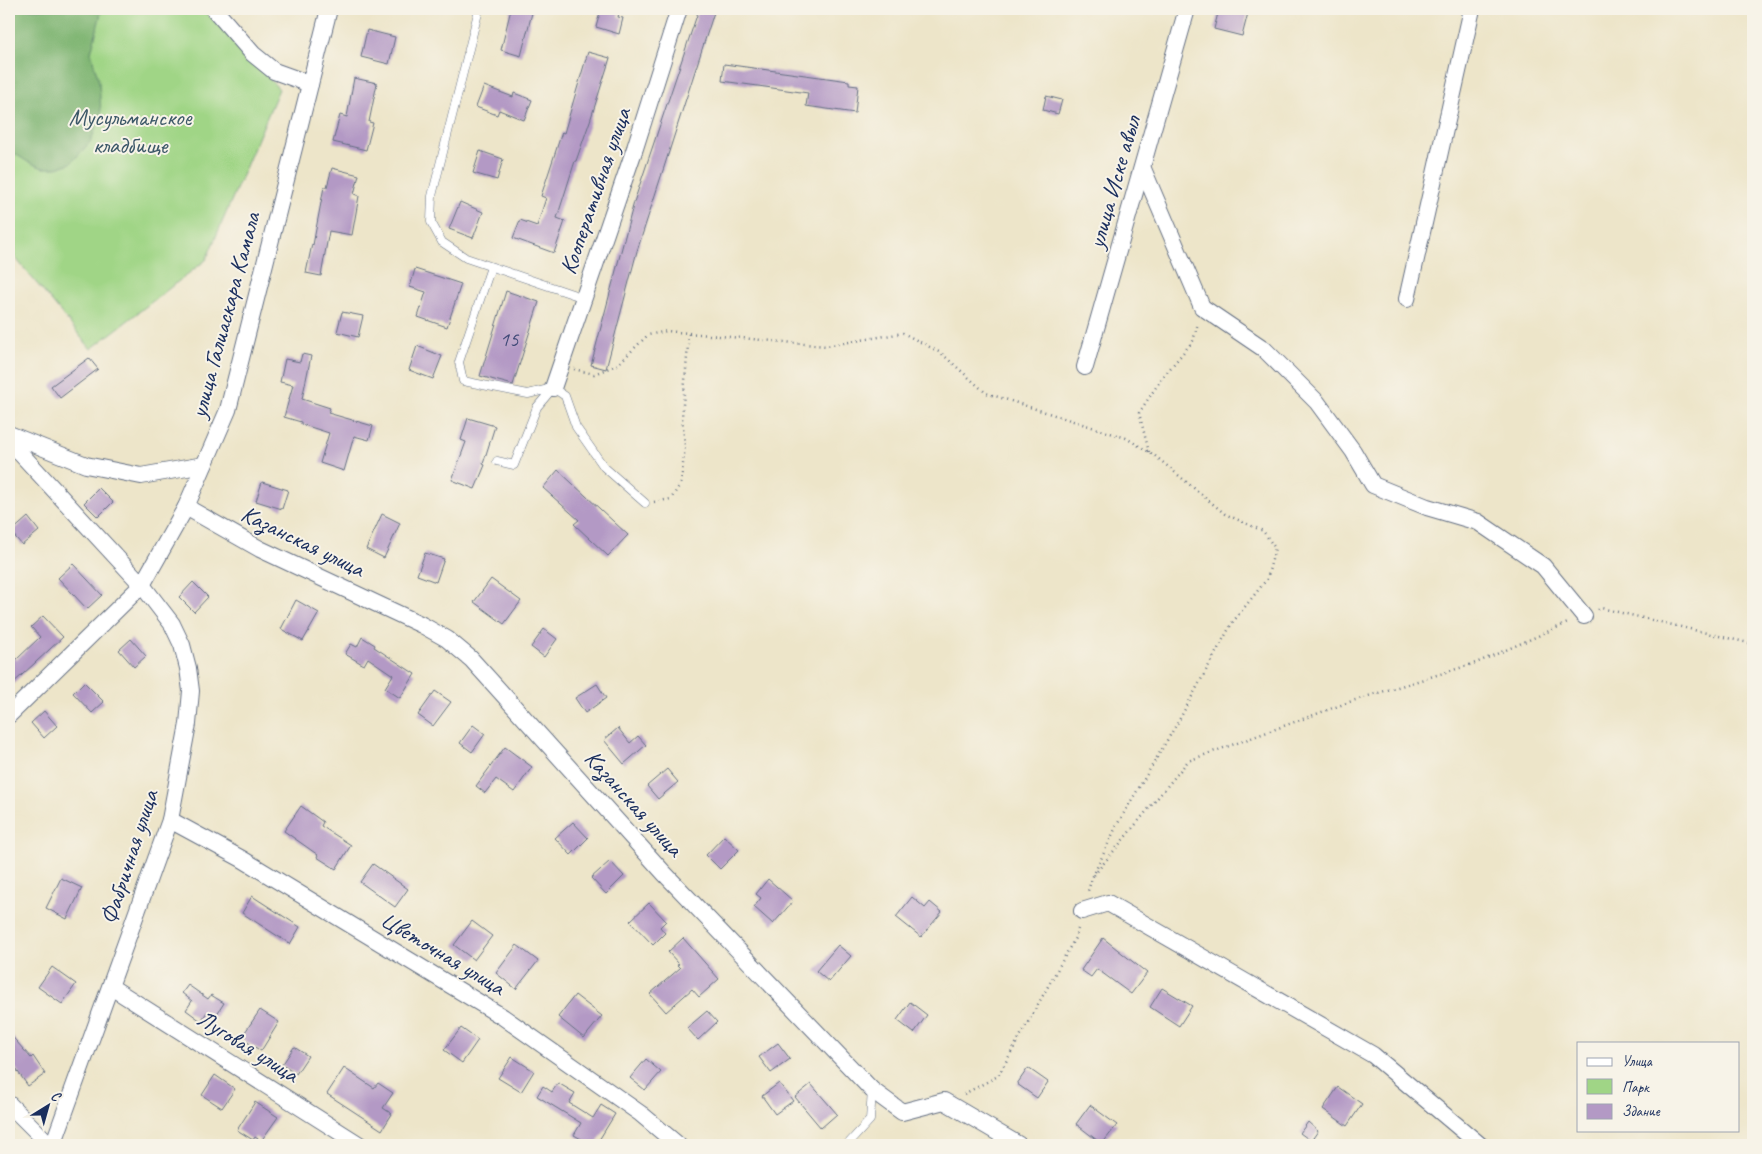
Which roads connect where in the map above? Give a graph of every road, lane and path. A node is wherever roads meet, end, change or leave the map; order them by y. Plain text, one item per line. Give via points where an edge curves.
1 (214, 9) edge
2 (329, 9) edge
3 (479, 9) edge
4 (679, 9) edge
5 (1188, 9) edge
6 (1472, 9) edge
7 (310, 84) junction
8 (1142, 169) junction
9 (492, 267) junction
10 (584, 298) junction
11 (1407, 299) dead end
12 (1202, 307) junction
13 (689, 333) junction
14 (561, 366) junction
15 (1085, 367) dead end
16 (553, 388) junction
17 (9, 434) edge
18 (9, 441) edge
19 (1149, 452) junction
20 (497, 461) dead end
21 (204, 465) junction
22 (645, 503) joint
23 (186, 507) junction
24 (142, 585) junction
25 (1584, 616) junction
26 (1753, 644) edge
27 (9, 715) edge
28 (170, 820) junction
29 (1092, 878) junction
30 (1082, 911) junction
31 (111, 987) junction
32 (872, 1090) junction
33 (944, 1101) junction
34 (9, 1104) edge
35 (52, 1145) edge
36 (360, 1145) edge
37 (678, 1145) edge
38 (847, 1145) edge
39 (1019, 1145) edge
40 (1480, 1145) edge

1 - 7 street via 253,54 274,71
2 - 7 street, улица Галиаскара Камала
3 - 9 lane via 432,196 431,222 442,242 466,258
4 - 10 street, Кооперативная улица
5 - 8 street, улица Иске авыл
6 - 11 street
7 - 21 street, улица Галиаскара Камала via 228,410
8 - 12 street
8 - 15 street, улица Иске авыл
9 - 10 lane
9 - 16 lane via 459,362 463,380 528,394
10 - 14 street, Кооперативная улица
12 - 19 path via 1193,341 1162,378 1139,413
12 - 25 street via 1264,349 1317,402 1353,451 1373,486 1478,522 1543,566
13 - 14 path via 667,331 648,335 617,365 594,374
13 - 19 path via 826,346 903,333 941,353 986,393 1126,438
13 - 22 path via 682,417 686,446 681,483 671,498
14 - 16 street, Кооперативная улица
16 - 20 lane via 538,407 514,465
16 - 22 lane via 565,396 576,427 604,467
17 - 21 street via 86,465 141,476
18 - 24 street
19 - 29 path via 1225,514 1263,531 1276,548 1267,579 1232,623 1118,823
21 - 23 street, улица Галиаскара Камала
23 - 24 street, улица Галиаскара Камала
23 - 32 street, Казанская улица via 260,548 422,625 447,639 471,659 664,873
24 - 27 street, улица Галиаскара Камала
24 - 28 street, Фабричная улица via 172,624 182,645 191,691
25 - 26 path via 1602,608
25 - 29 path via 1476,662 1352,701 1188,761
28 - 31 street, Фабричная улица
28 - 37 street, Цветочная улица via 242,859 503,1017 641,1114
29 - 30 path
30 - 33 path via 1075,938 998,1076
30 - 40 street via 1108,903 1373,1056
31 - 35 street, Фабричная улица
31 - 36 street, Луговая улица
32 - 33 street, Казанская улица via 902,1112
32 - 38 lane via 870,1120
33 - 39 street
34 - 35 street

